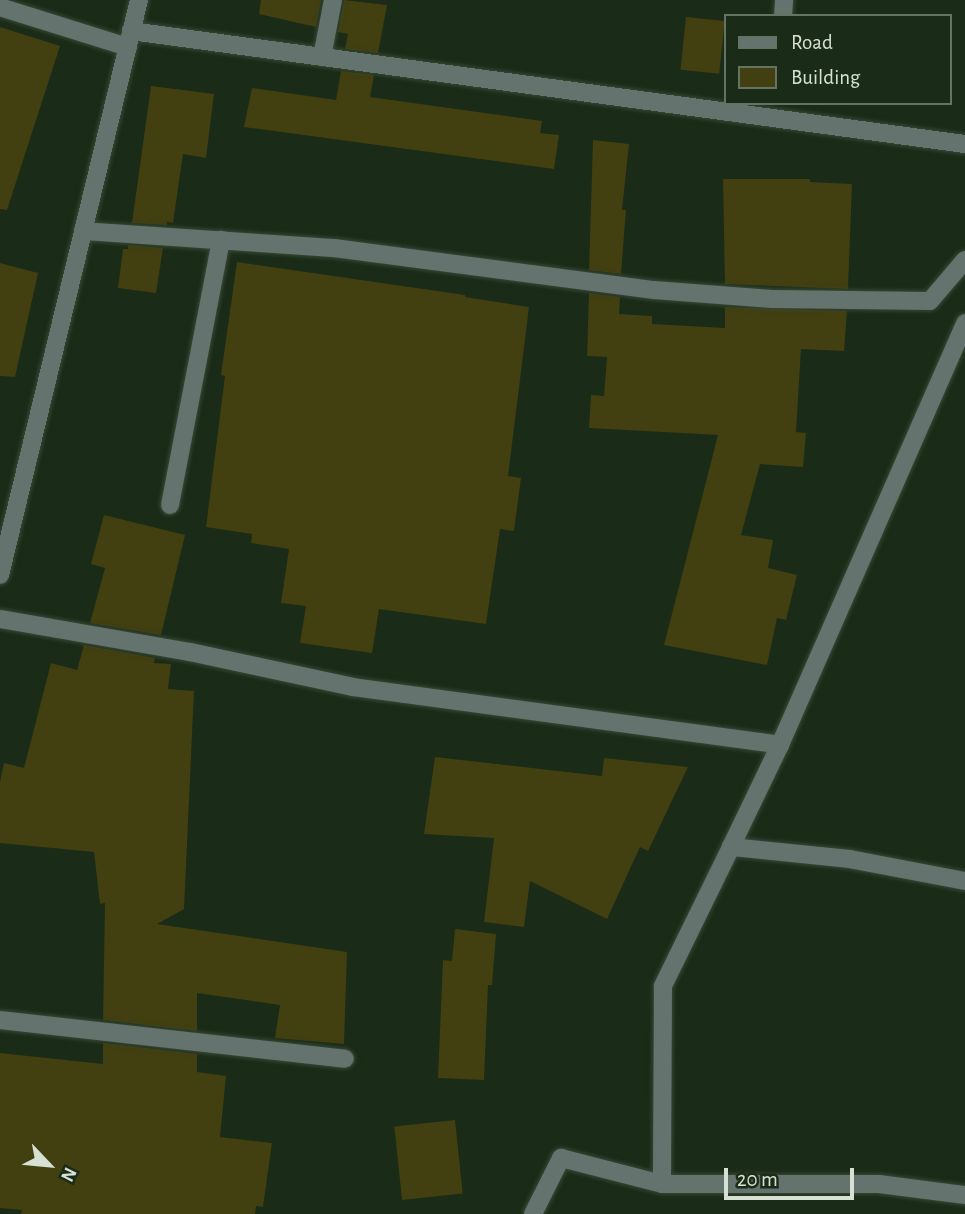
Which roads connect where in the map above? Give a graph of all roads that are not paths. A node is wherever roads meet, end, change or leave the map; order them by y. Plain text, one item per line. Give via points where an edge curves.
1 (139, 0) edge
2 (333, 0) edge
3 (0, 7) edge
4 (130, 39) junction
5 (322, 57) junction
6 (724, 105) edge
7 (726, 105) edge
8 (777, 111) edge
9 (965, 144) edge
10 (83, 231) junction
11 (221, 240) junction
12 (965, 260) edge
13 (965, 323) edge
14 (170, 505) dead end
15 (0, 575) edge
16 (0, 619) edge
17 (780, 745) junction
18 (731, 847) junction
19 (965, 881) edge
20 (0, 1020) edge
21 (345, 1059) dead end
22 (662, 1184) junction
23 (965, 1195) edge
24 (533, 1214) edge

1 - 4 street
2 - 5 street
3 - 4 street
4 - 5 street
4 - 10 street
5 - 6 street
7 - 8 street
8 - 9 street
10 - 11 street
10 - 15 street
11 - 12 street via 334,248 653,290 772,299 930,300
11 - 14 street
13 - 17 street
16 - 17 street via 190,652 353,687
17 - 18 street
18 - 19 street via 850,859
18 - 22 street via 663,986
20 - 21 street
22 - 23 street via 879,1184
22 - 24 street via 561,1158

